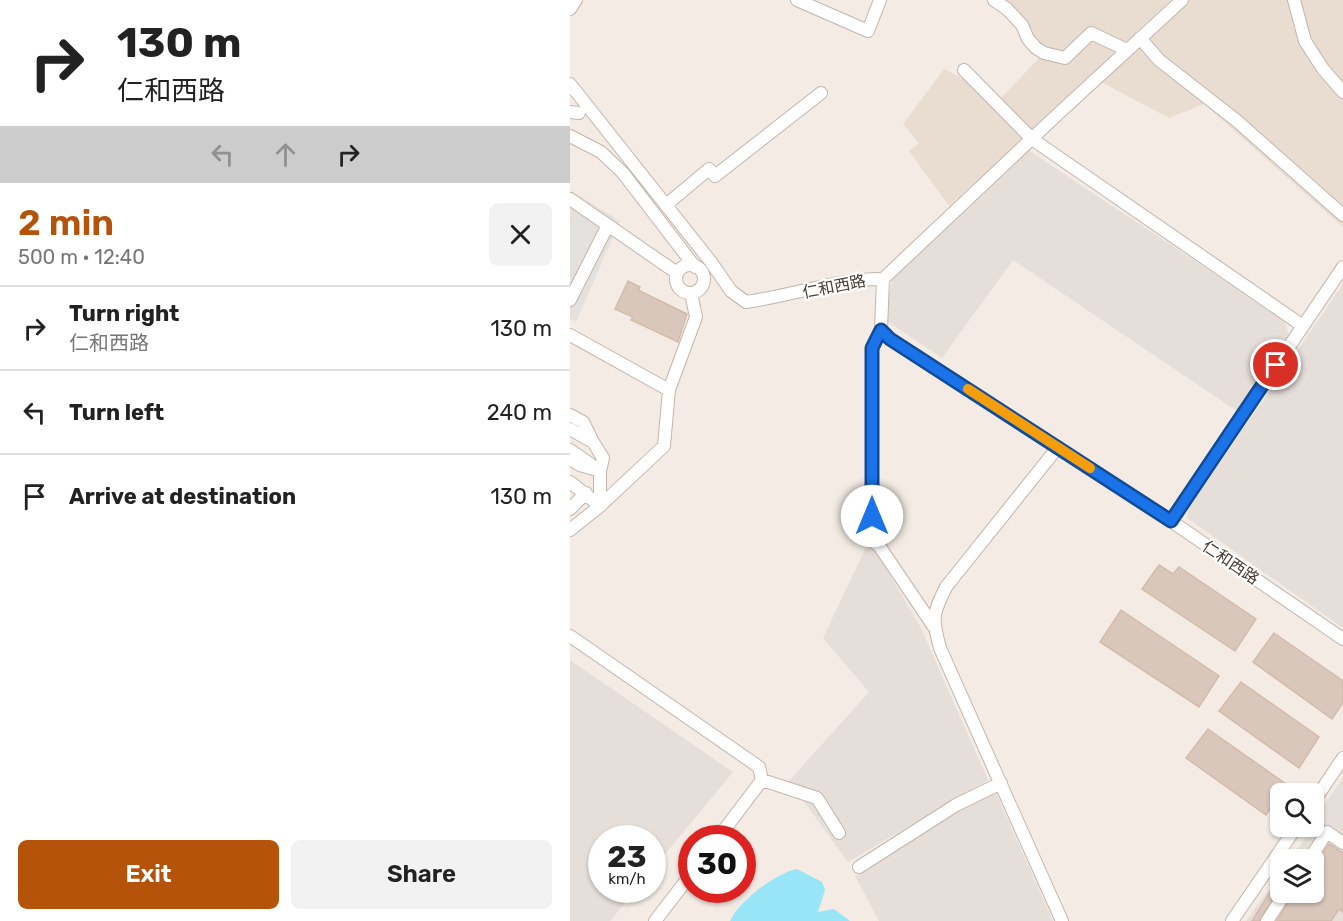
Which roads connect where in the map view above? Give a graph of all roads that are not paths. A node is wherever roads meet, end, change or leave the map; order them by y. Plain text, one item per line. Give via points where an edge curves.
1 (576, 0) edge
2 (797, 0) edge
3 (880, 0) edge
4 (994, 0) edge
5 (1182, 0) edge
6 (1294, 0) edge
7 (570, 9) edge
8 (1140, 38) junction
9 (1127, 50) junction
10 (964, 70) dead end
11 (570, 84) edge
12 (1343, 92) edge
13 (821, 93) dead end
14 (570, 136) edge
15 (1032, 140) junction
16 (570, 199) edge
17 (666, 205) junction
18 (1343, 215) edge
19 (608, 225) junction
20 (695, 267) junction
21 (1343, 267) edge
22 (677, 273) junction
23 (883, 279) junction
24 (692, 293) junction
25 (570, 300) edge
26 (1303, 326) junction
27 (881, 330) junction
28 (570, 335) edge
29 (669, 390) junction
30 (570, 415) edge
31 (570, 429) edge
32 (593, 442) junction
33 (1058, 447) junction
34 (570, 450) edge
35 (570, 459) edge
36 (600, 471) junction
37 (571, 484) edge
38 (586, 493) junction
39 (600, 506) junction
40 (570, 509) edge
41 (872, 516) dead end
42 (1171, 521) junction
43 (859, 528) dead end
44 (570, 530) edge
45 (935, 628) junction
46 (570, 636) edge
47 (1343, 639) edge
48 (1343, 758) edge
49 (762, 780) junction
50 (1000, 783) junction
51 (1324, 786) edge
52 (728, 825) edge
53 (838, 833) dead end
54 (1290, 837) edge
55 (1343, 843) edge
56 (1316, 849) edge
57 (860, 867) dead end
58 (678, 891) edge
59 (1279, 903) edge
60 (1235, 920) edge
61 (655, 921) edge
62 (1062, 921) edge
63 (1267, 921) edge

1 - 7 street
2 - 3 street via 868,31
4 - 9 street via 1007,9 1022,25 1028,39 1044,53 1065,58 1091,33
5 - 8 street
6 - 12 street via 1305,41
8 - 9 street
8 - 18 street via 1158,60 1237,121
9 - 15 street
10 - 15 street
11 - 17 street, 仁和西路
13 - 17 street via 715,176 709,169
14 - 20 street via 601,152 623,173
15 - 23 street
15 - 26 street
16 - 19 street
17 - 23 street, 仁和西路 via 731,291 746,302
19 - 22 street
19 - 25 street
20 - 22 street via 683,267
20 - 24 street via 702,272 703,281 700,289
21 - 26 street
22 - 24 street via 677,285
23 - 27 street, 仁和西路
24 - 29 street via 696,317
26 - 42 street
27 - 33 street, 仁和西路
27 - 41 street via 872,348
28 - 29 street
29 - 39 street via 664,446
30 - 32 street via 583,422
31 - 32 street
32 - 36 street via 603,458
33 - 42 street, 仁和西路
33 - 45 street via 946,587 934,610
34 - 36 street
35 - 36 street
36 - 39 street
37 - 38 street
38 - 39 street
38 - 40 street
39 - 44 street
42 - 47 street, 仁和西路
43 - 45 street via 880,547
45 - 50 street via 940,648
46 - 49 street via 759,767
48 - 51 street
49 - 52 street
49 - 53 street via 817,798
50 - 57 street via 956,805
50 - 62 street
54 - 60 street
55 - 56 street via 1327,832
58 - 61 street
59 - 63 street

